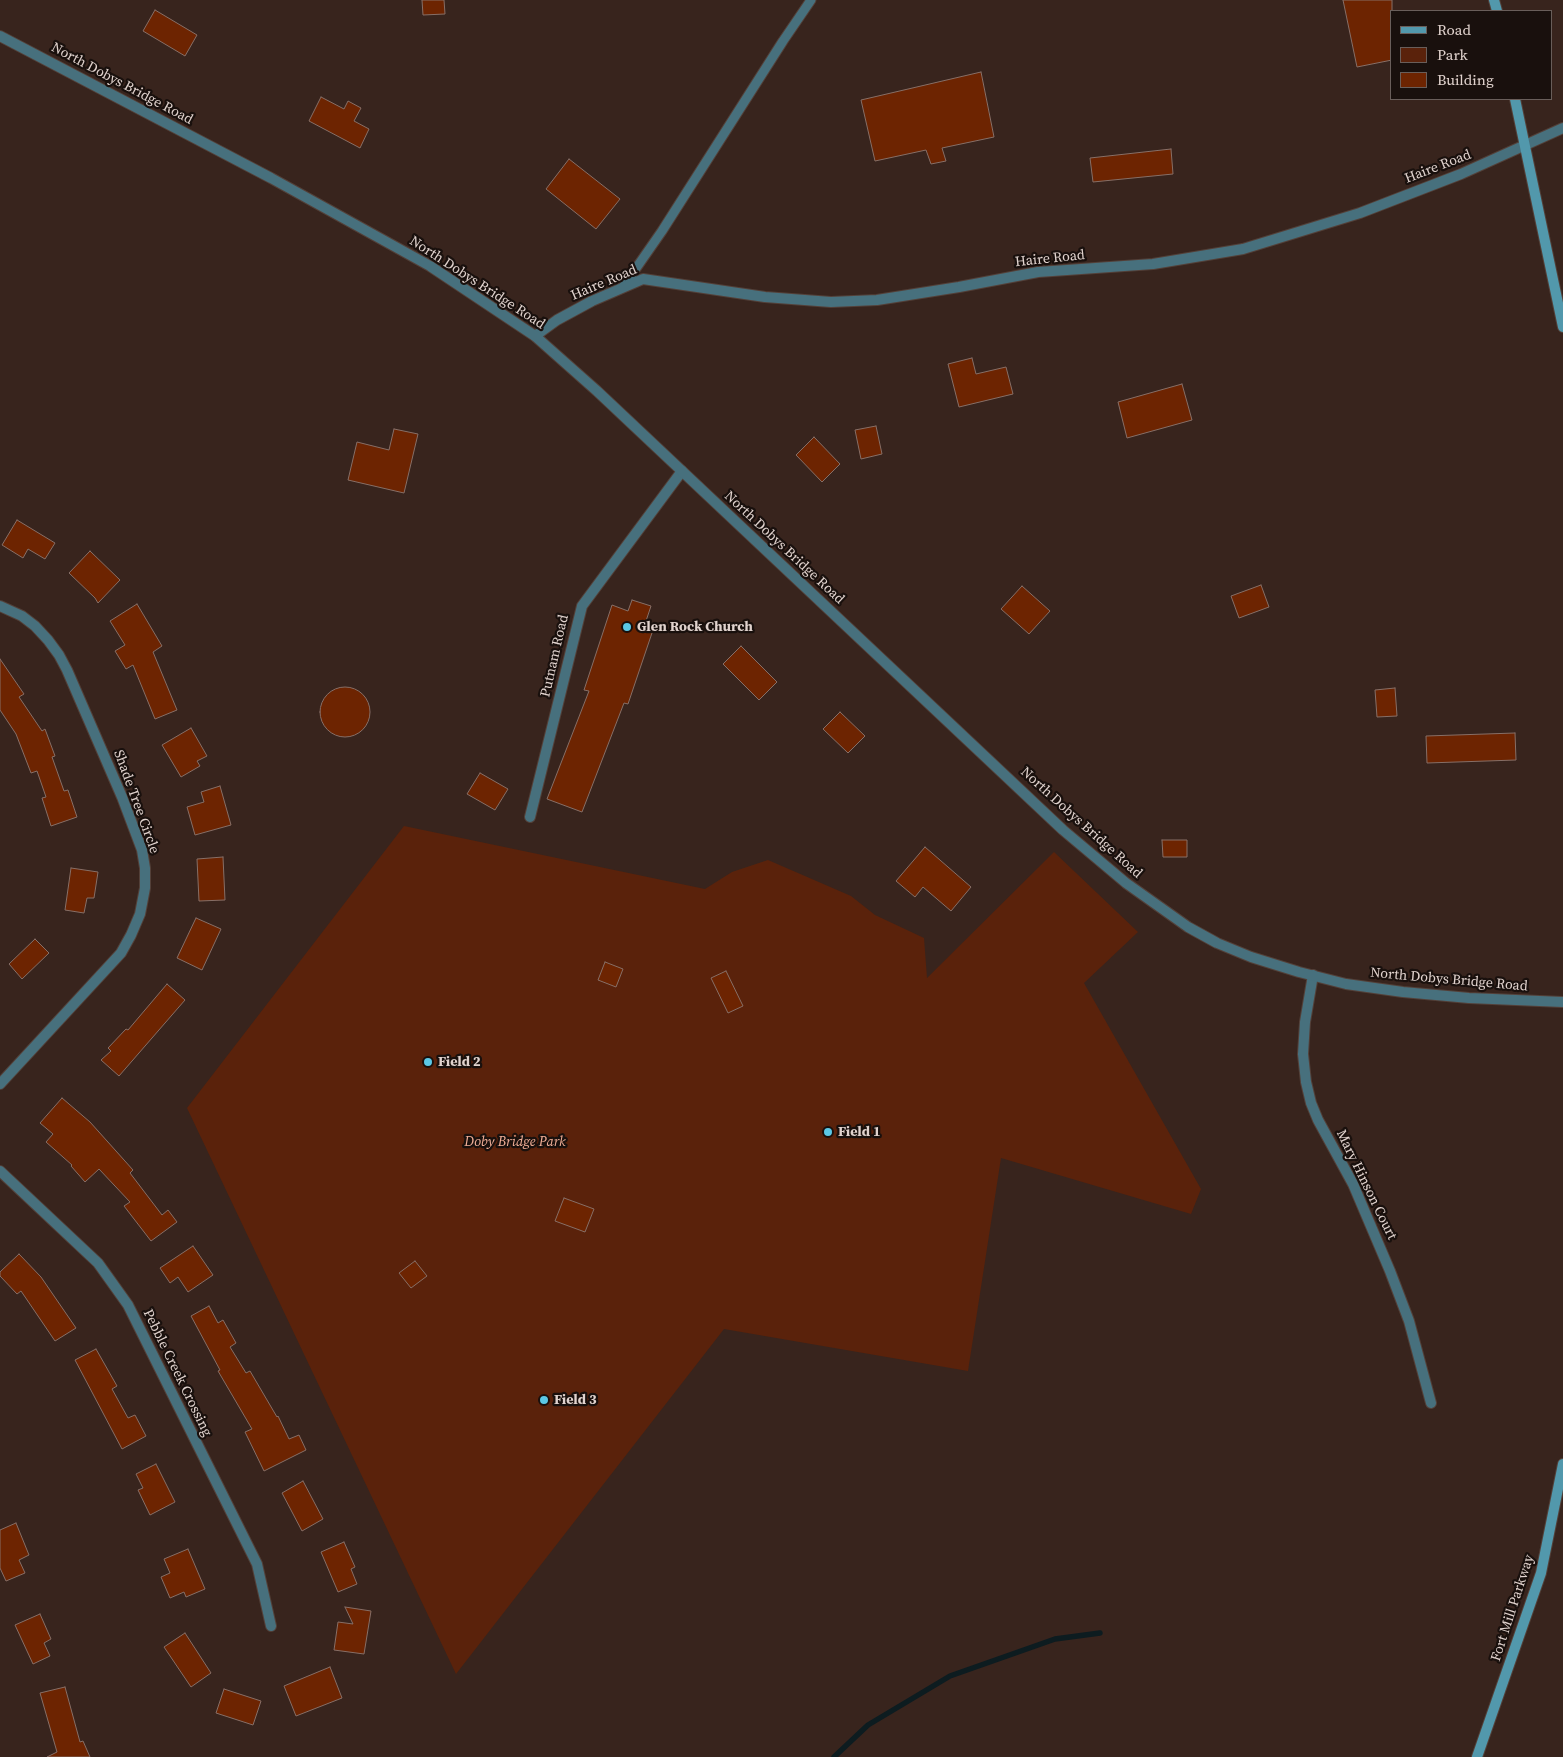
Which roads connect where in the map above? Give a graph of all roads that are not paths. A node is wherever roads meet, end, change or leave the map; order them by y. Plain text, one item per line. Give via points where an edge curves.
1 (811, 0) edge
2 (0, 36) edge
3 (1515, 100) edge
4 (1563, 128) edge
5 (1525, 146) junction
6 (623, 288) junction
7 (1563, 327) edge
8 (535, 336) junction
9 (682, 471) junction
10 (0, 606) edge
11 (530, 817) dead end
12 (1313, 976) junction
13 (1563, 1002) edge
14 (0, 1084) edge
15 (0, 1171) edge
16 (1431, 1403) dead end
17 (1563, 1464) edge
18 (271, 1626) dead end
19 (1477, 1757) edge

1 - 6 lane
2 - 8 street, North Dobys Bridge Road via 271,178 430,266
3 - 5 main road
4 - 5 street, Haire Road
5 - 6 street, Haire Road via 1360,213 1243,249 1153,264 1038,272 877,300 831,302 765,297 643,279
5 - 7 main road
6 - 8 street, Haire Road via 557,320
8 - 9 street, North Dobys Bridge Road
9 - 11 street, Putnam Road via 582,606
9 - 12 street, North Dobys Bridge Road via 1063,830 1126,883 1182,923 1217,943
10 - 14 street, Shade Tree Circle via 35,626 59,655 122,797 142,850 145,868 140,914 121,952
12 - 13 street, North Dobys Bridge Road via 1403,992
12 - 16 street, Mary Hinson Court via 1303,1054 1311,1103 1353,1184 1387,1262 1410,1321
15 - 18 street, Pebble Creek Crossing via 98,1263 128,1305 256,1564
17 - 19 main road, Fort Mill Parkway via 1541,1573

